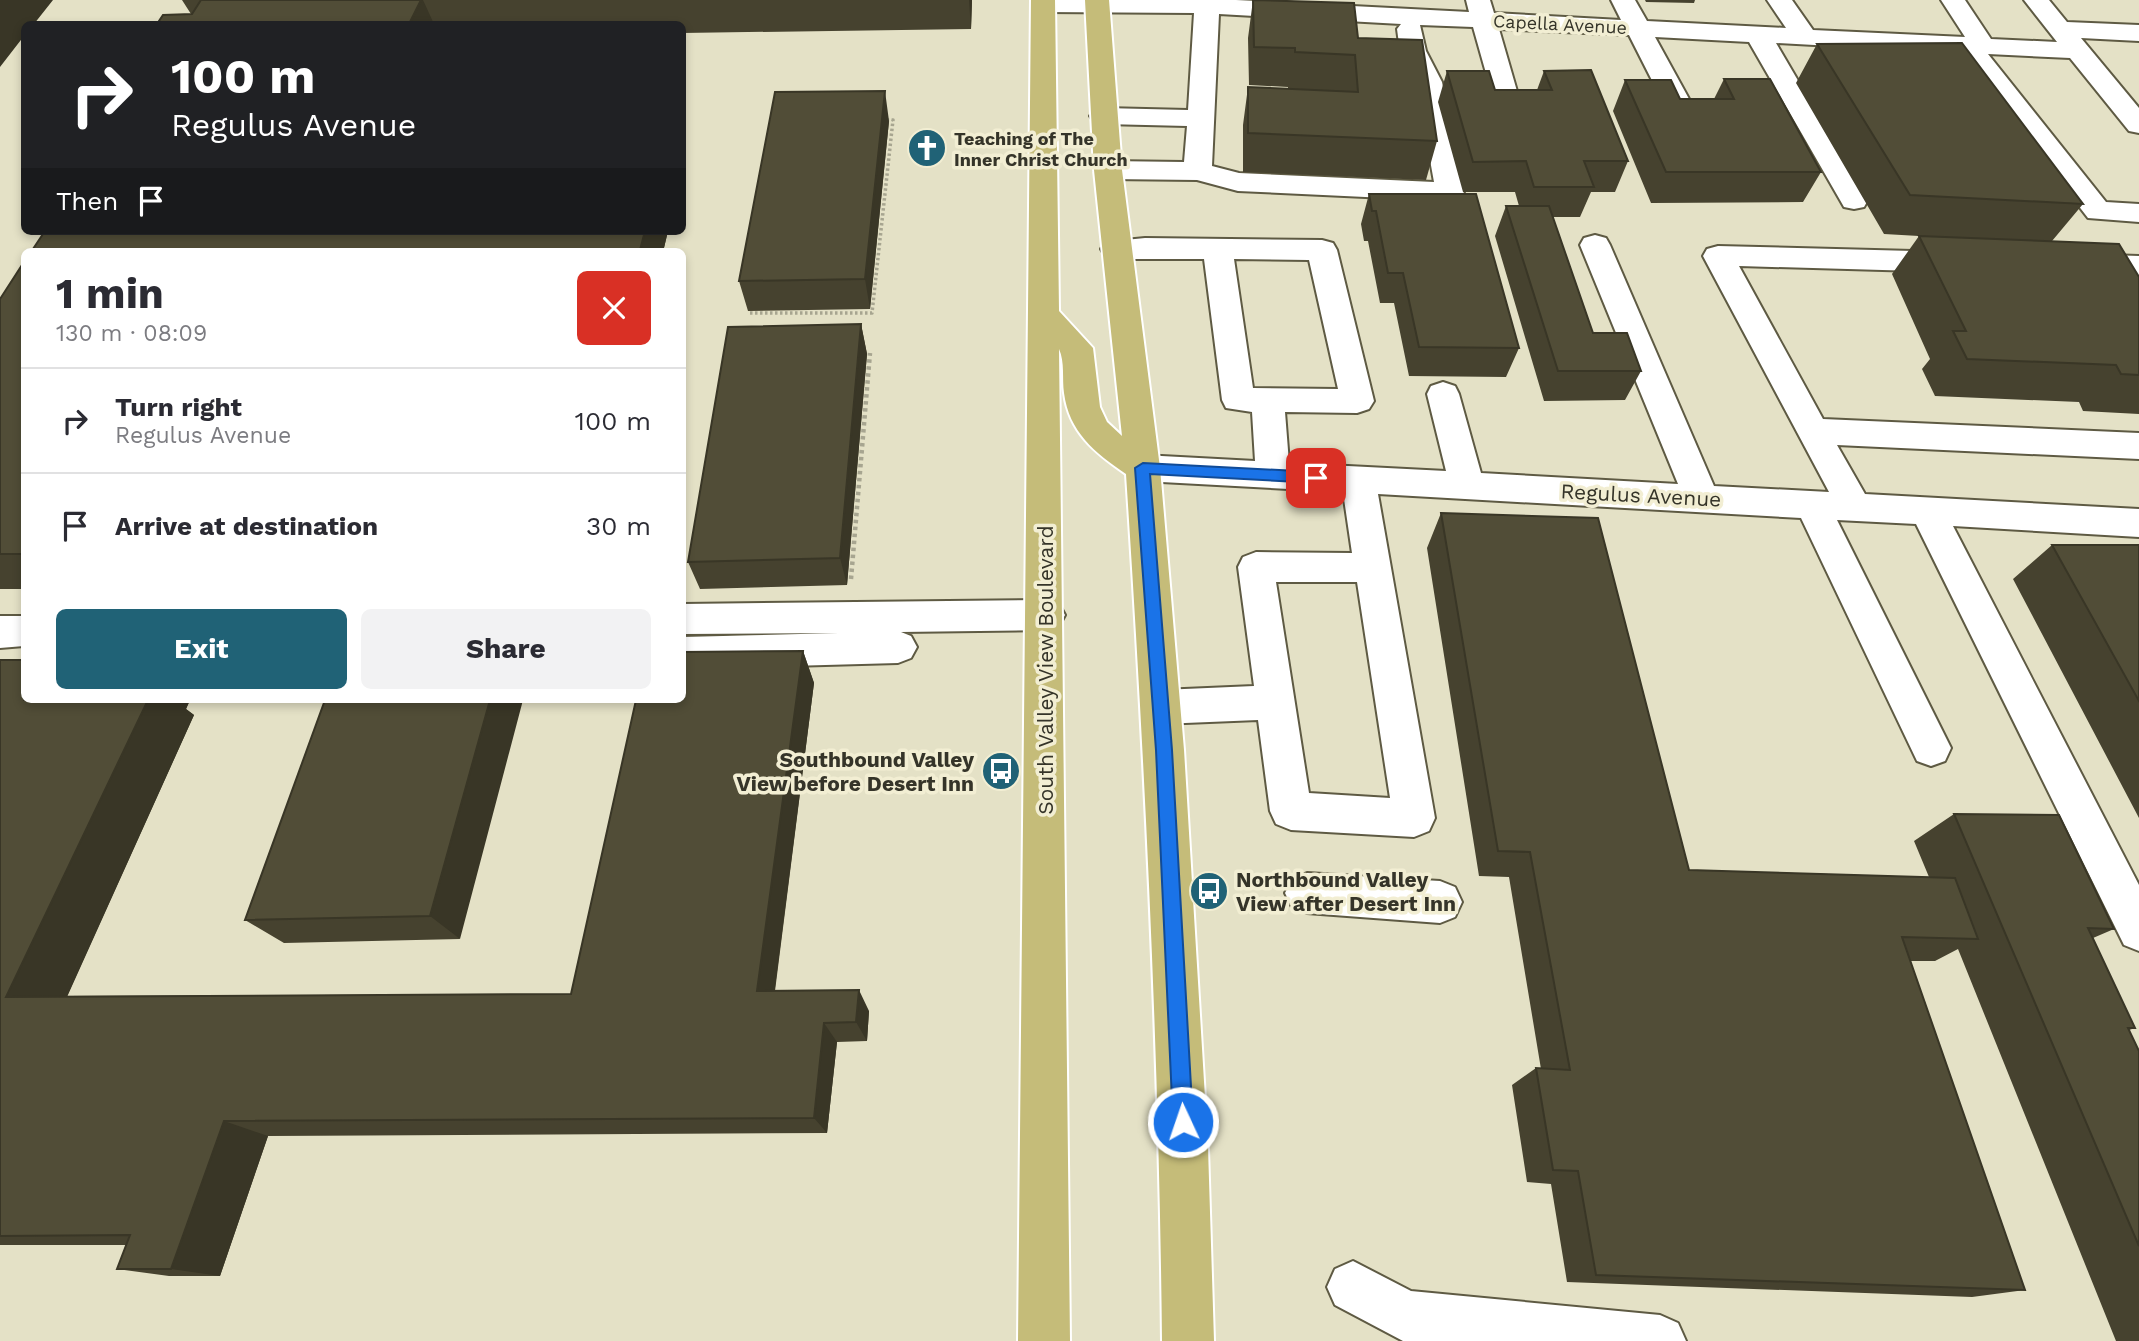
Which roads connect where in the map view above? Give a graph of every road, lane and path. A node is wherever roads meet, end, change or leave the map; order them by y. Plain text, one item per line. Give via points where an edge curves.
1 (1623, 0) edge
2 (1779, 0) edge
3 (1953, 0) edge
4 (2036, 0) edge
5 (1043, 3) edge
6 (1097, 3) edge
7 (1278, 5) edge
8 (1207, 6) junction
9 (1482, 10) edge
10 (1408, 16) junction
11 (1637, 28) junction
12 (2059, 29) junction
13 (2139, 33) edge
14 (1758, 35) junction
15 (1805, 37) junction
16 (1976, 46) junction
17 (2077, 51) junction
18 (1072, 63) junction
19 (1508, 105) edge
20 (1680, 108) edge
21 (1104, 116) junction
22 (1201, 118) junction
23 (880, 121) edge
24 (2139, 125) edge
25 (1108, 170) junction
26 (1198, 170) junction
27 (1854, 200) dead end
28 (2139, 213) edge
29 (1595, 245) dead end
30 (1116, 248) junction
31 (1218, 249) junction
32 (1976, 262) edge
33 (2044, 264) edge
34 (2139, 266) edge
35 (750, 313) edge
36 (1044, 315) junction
37 (870, 353) dead end
38 (1443, 394) dead end
39 (1268, 400) junction
40 (1813, 431) junction
41 (2139, 446) edge
42 (1143, 468) junction
43 (1273, 475) junction
44 (1358, 480) junction
45 (1467, 486) junction
46 (1702, 499) junction
47 (1812, 505) junction
48 (1854, 507) junction
49 (1927, 511) junction
50 (2135, 528) edge
51 (1373, 568) junction
52 (851, 583) dead end
53 (1046, 615) junction
54 (686, 619) edge
55 (21, 631) edge
56 (0, 632) edge
57 (898, 647) dead end
58 (686, 653) edge
59 (21, 661) edge
60 (0, 662) edge
61 (1276, 702) junction
62 (1161, 708) junction
63 (1931, 748) dead end
64 (1307, 893) dead end
65 (1440, 902) dead end
66 (2139, 930) edge
67 (1353, 1287) dead end
68 (1044, 1341) edge
69 (1188, 1341) edge
70 (1660, 1341) edge

1 - 11 street
2 - 15 street
3 - 16 street
4 - 12 street
5 - 6 street, Capella Avenue
5 - 18 main road, South Valley View Boulevard
6 - 8 street, Capella Avenue
6 - 18 main road, South Valley View Boulevard
7 - 8 street, Capella Avenue
7 - 10 street, Capella Avenue
8 - 22 street
9 - 10 street, Capella Avenue
9 - 11 street, Capella Avenue
9 - 19 street
10 - 26 street via 1413,51 1429,82 1450,192 1238,182
11 - 14 street, Capella Avenue
11 - 20 street
12 - 13 street
12 - 17 street
14 - 15 street, Capella Avenue
14 - 27 street
15 - 16 street, Capella Avenue
16 - 17 street, Capella Avenue
16 - 28 street via 2098,211
17 - 24 street
18 - 21 main road, South Valley View Boulevard
18 - 36 main road, South Valley View Boulevard
21 - 22 street
21 - 25 main road, South Valley View Boulevard
22 - 26 street
23 - 35 path via 893,120 872,313
25 - 26 street
25 - 30 main road, South Valley View Boulevard
29 - 46 street
30 - 31 street
30 - 42 main road, South Valley View Boulevard
31 - 39 street via 1238,400
31 - 39 street via 1322,250 1357,401
32 - 40 street via 1718,256
33 - 34 street
36 - 42 main road via 1077,348 1081,411 1093,431
36 - 53 main road, South Valley View Boulevard
37 - 52 path
38 - 45 street
39 - 43 street
40 - 41 street
40 - 48 street
42 - 43 street, Regulus Avenue
42 - 62 main road, South Valley View Boulevard
43 - 44 street, Regulus Avenue
44 - 45 street, Regulus Avenue
44 - 51 street
45 - 46 street, Regulus Avenue
46 - 47 street, Regulus Avenue
47 - 48 street, Regulus Avenue
47 - 63 street
48 - 49 street, Regulus Avenue
49 - 50 street, Regulus Avenue
49 - 66 street
51 - 61 street via 1256,567
51 - 61 street via 1414,818 1291,811
53 - 54 street
53 - 68 main road, South Valley View Boulevard
55 - 56 street
57 - 58 street
59 - 60 street
61 - 62 street
62 - 69 main road, South Valley View Boulevard via 1184,1147
64 - 65 street
67 - 70 street via 1405,1316

